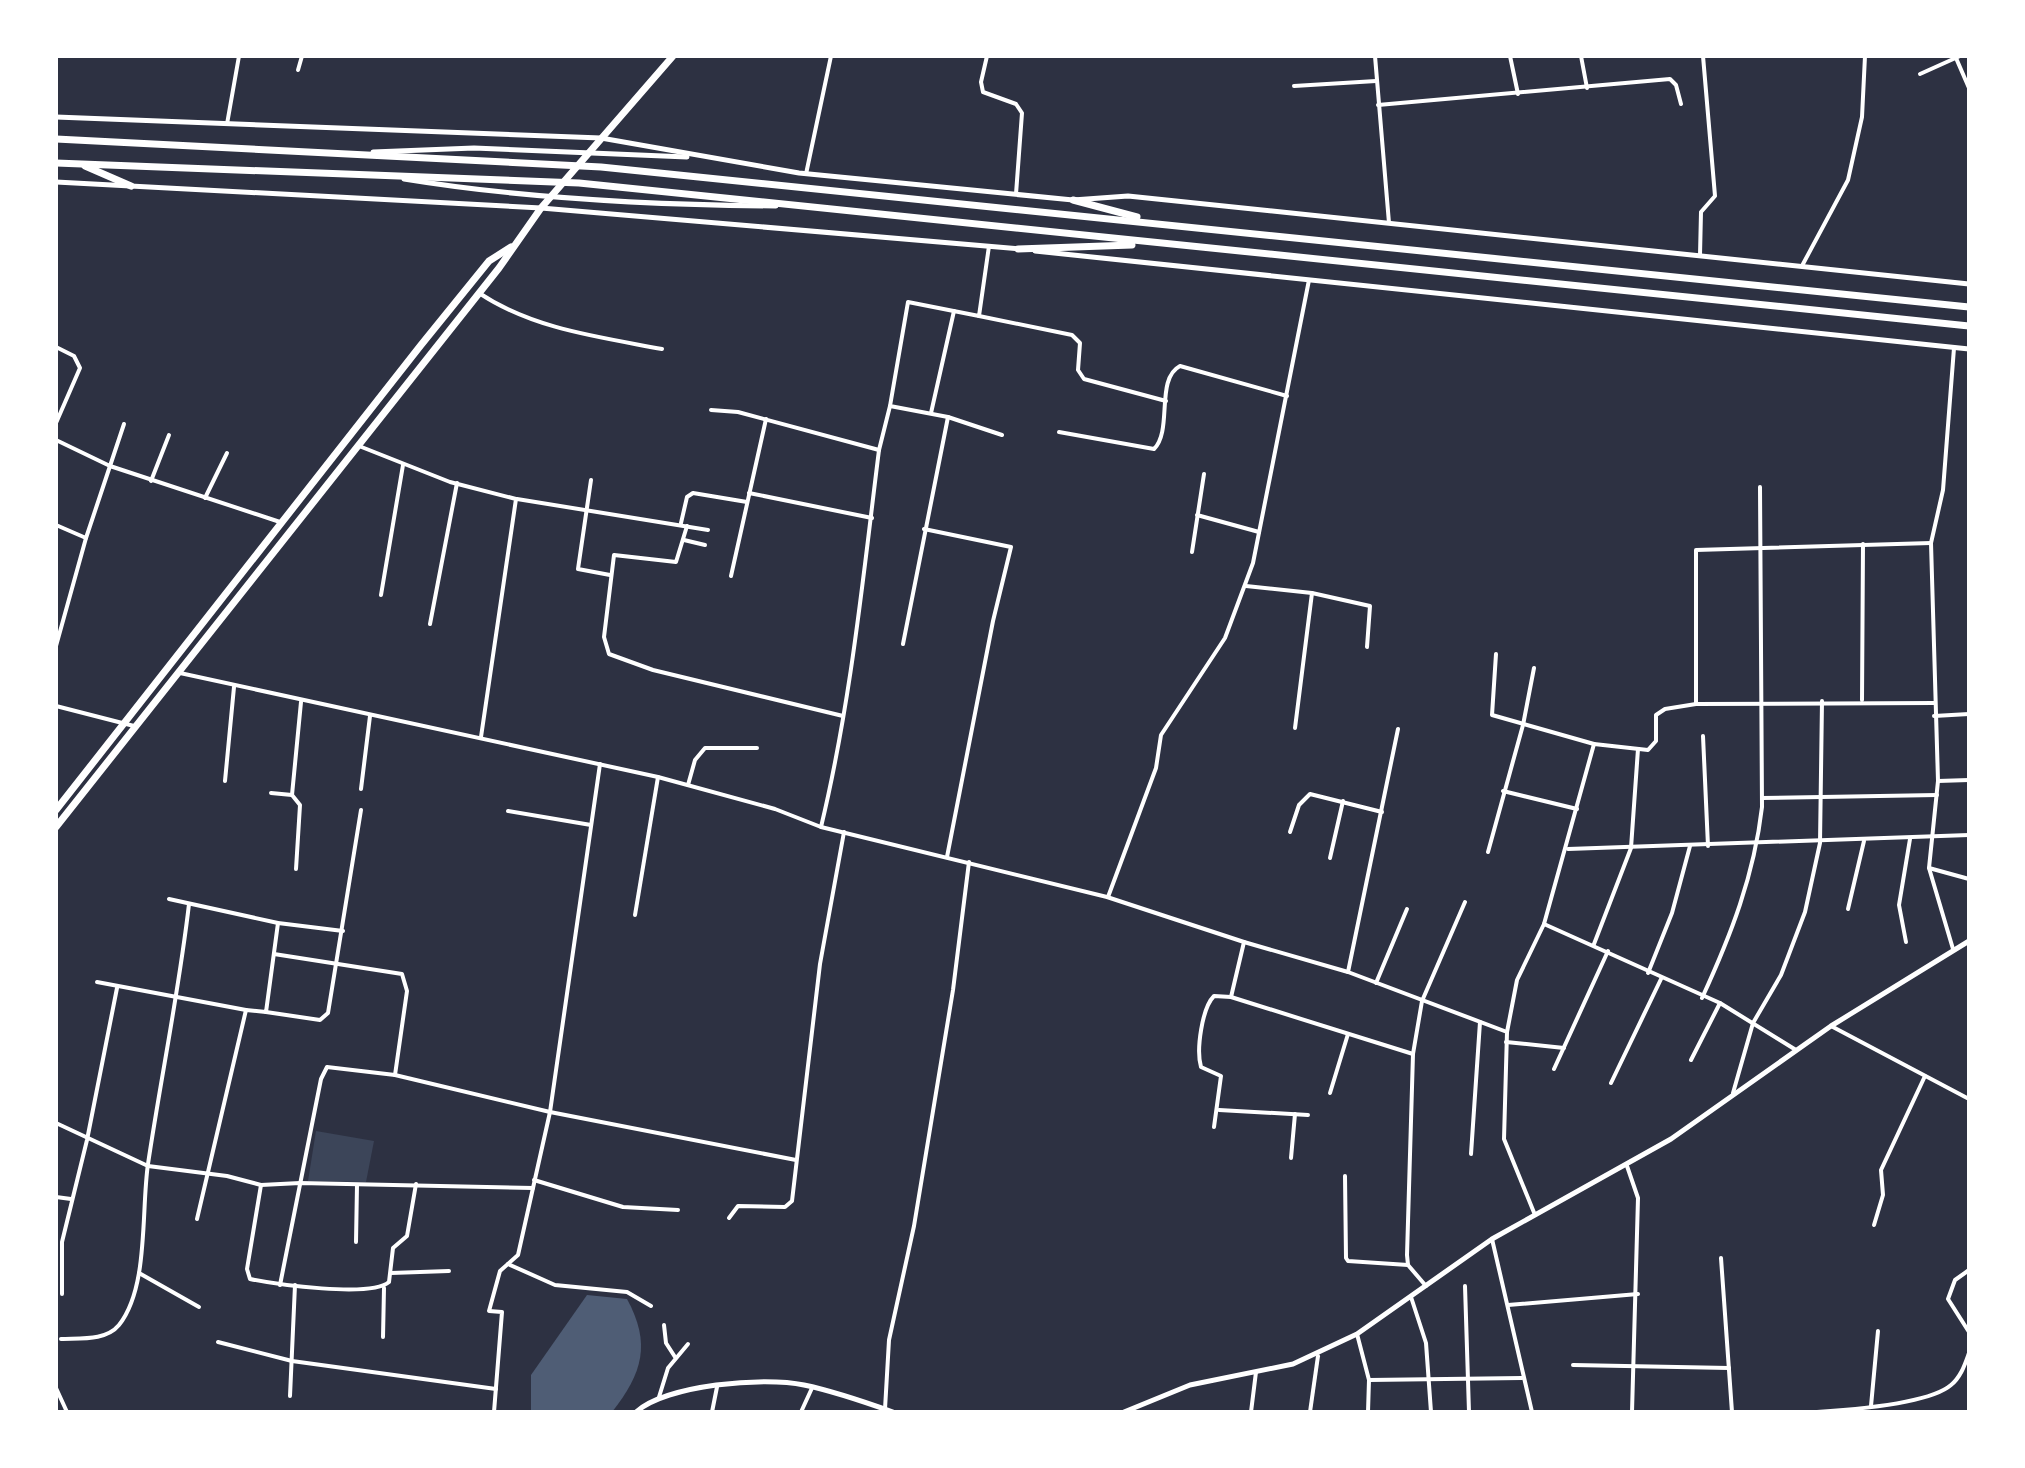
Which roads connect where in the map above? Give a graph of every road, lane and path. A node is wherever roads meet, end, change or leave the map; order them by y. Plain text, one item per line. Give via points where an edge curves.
1 (239, 56) edge
2 (302, 56) edge
3 (673, 56) edge
4 (831, 56) edge
5 (987, 56) edge
6 (1375, 56) edge
7 (1510, 56) edge
8 (1581, 56) edge
9 (1703, 56) edge
10 (1865, 56) edge
11 (1958, 57) edge
12 (298, 70) dead end
13 (1920, 74) dead end
14 (1376, 81) junction
15 (1294, 86) dead end
16 (1587, 88) junction
17 (1969, 88) edge
18 (1518, 94) junction
19 (1681, 104) dead end
20 (1378, 105) junction
21 (56, 117) edge
22 (227, 125) junction
23 (601, 138) junction
24 (56, 139) edge
25 (348, 154) junction
26 (711, 159) junction
27 (56, 163) edge
28 (80, 163) junction
29 (371, 174) junction
30 (806, 174) junction
31 (56, 182) edge
32 (131, 186) junction
33 (1016, 194) junction
34 (1073, 200) junction
35 (789, 207) junction
36 (541, 208) junction
37 (1157, 223) junction
38 (1390, 225) junction
39 (1166, 245) junction
40 (513, 246) junction
41 (989, 246) junction
42 (1018, 249) junction
43 (1700, 255) junction
44 (1803, 264) junction
45 (1309, 278) junction
46 (1969, 284) edge
47 (478, 292) junction
48 (1969, 307) edge
49 (954, 311) junction
50 (979, 316) junction
51 (1969, 326) edge
52 (56, 347) edge
53 (1954, 348) junction
54 (662, 349) dead end
55 (1969, 349) edge
56 (1287, 396) junction
57 (1166, 401) junction
58 (890, 406) junction
59 (711, 410) dead end
60 (58, 413) edge
61 (931, 413) junction
62 (948, 417) junction
63 (766, 419) junction
64 (56, 423) edge
65 (124, 424) dead end
66 (1059, 432) dead end
67 (169, 435) dead end
68 (1002, 435) dead end
69 (56, 440) edge
70 (357, 445) junction
71 (879, 450) junction
72 (227, 453) dead end
73 (403, 465) junction
74 (110, 466) junction
75 (1204, 474) dead end
76 (591, 480) dead end
77 (151, 481) junction
78 (457, 483) junction
79 (1760, 487) dead end
80 (749, 493) junction
81 (205, 498) junction
82 (516, 499) junction
83 (747, 502) junction
84 (587, 511) junction
85 (1197, 515) junction
86 (872, 518) junction
87 (280, 522) junction
88 (56, 525) edge
89 (684, 525) junction
90 (924, 529) junction
91 (708, 530) dead end
92 (1259, 532) junction
93 (86, 538) junction
94 (684, 539) junction
95 (1931, 543) junction
96 (1863, 544) junction
97 (705, 545) dead end
98 (1760, 549) junction
99 (1192, 552) dead end
100 (610, 575) junction
101 (731, 576) dead end
102 (1246, 586) junction
103 (1312, 593) junction
104 (381, 595) dead end
105 (430, 624) dead end
106 (903, 644) dead end
107 (56, 646) edge
108 (1367, 647) dead end
109 (1496, 654) dead end
110 (1534, 668) dead end
111 (178, 672) junction
112 (234, 687) junction
113 (1862, 700) junction
114 (301, 701) junction
115 (1822, 701) junction
116 (1934, 703) junction
117 (1696, 704) junction
118 (1763, 704) junction
119 (56, 706) edge
120 (1969, 714) edge
121 (370, 715) junction
122 (843, 716) junction
123 (1934, 716) junction
124 (123, 723) junction
125 (1523, 725) junction
126 (136, 727) junction
127 (1295, 728) dead end
128 (1398, 729) dead end
129 (1703, 736) dead end
130 (481, 738) junction
131 (1594, 744) junction
132 (757, 748) dead end
133 (1638, 749) junction
134 (600, 764) junction
135 (658, 777) junction
136 (1969, 780) edge
137 (225, 781) dead end
138 (1938, 781) junction
139 (688, 785) junction
140 (361, 789) dead end
141 (1503, 791) junction
142 (271, 793) dead end
143 (292, 795) junction
144 (1937, 795) junction
145 (1762, 798) junction
146 (1821, 798) junction
147 (1343, 801) junction
148 (1577, 809) junction
149 (56, 810) edge
150 (361, 810) dead end
151 (508, 811) dead end
152 (1382, 812) junction
153 (591, 825) junction
154 (56, 827) edge
155 (821, 827) junction
156 (844, 832) junction
157 (1290, 832) dead end
158 (1969, 835) edge
159 (1932, 838) junction
160 (1910, 839) junction
161 (1864, 841) junction
162 (1820, 843) junction
163 (1757, 845) junction
164 (1690, 846) junction
165 (1708, 846) junction
166 (1631, 848) junction
167 (1567, 849) junction
168 (1488, 852) dead end
169 (947, 857) junction
170 (1330, 858) dead end
171 (969, 862) junction
172 (1929, 868) junction
173 (296, 869) dead end
174 (1969, 879) edge
175 (1107, 897) junction
176 (169, 899) dead end
177 (1465, 902) dead end
178 (189, 904) junction
179 (1407, 909) dead end
180 (1848, 909) dead end
181 (635, 915) dead end
182 (278, 923) junction
183 (1544, 924) junction
184 (343, 931) junction
185 (1969, 941) edge
186 (1244, 942) junction
187 (1906, 942) dead end
188 (1594, 944) junction
189 (1953, 949) junction
190 (1608, 951) junction
191 (274, 954) junction
192 (336, 963) junction
193 (1348, 972) junction
194 (1648, 973) junction
195 (1661, 979) junction
196 (97, 982) dead end
197 (1376, 983) junction
198 (117, 988) junction
199 (1231, 997) junction
200 (1702, 998) junction
201 (178, 999) junction
202 (1422, 1001) junction
203 (1720, 1003) junction
204 (246, 1010) junction
205 (266, 1012) junction
206 (1480, 1022) junction
207 (1753, 1023) junction
208 (1831, 1026) junction
209 (1507, 1032) junction
210 (1348, 1034) junction
211 (1506, 1042) junction
212 (1564, 1048) junction
213 (1796, 1050) junction
214 (1413, 1054) junction
215 (1691, 1060) dead end
216 (1554, 1069) dead end
217 (395, 1075) junction
218 (1925, 1076) junction
219 (1611, 1083) dead end
220 (1330, 1093) dead end
221 (1733, 1093) junction
222 (1969, 1099) edge
223 (1218, 1110) junction
224 (550, 1112) junction
225 (1295, 1114) junction
226 (1308, 1115) dead end
227 (56, 1123) edge
228 (1214, 1127) dead end
229 (87, 1140) junction
230 (1471, 1154) dead end
231 (1291, 1158) dead end
232 (796, 1160) junction
233 (148, 1166) junction
234 (1627, 1166) junction
235 (210, 1175) junction
236 (1345, 1176) dead end
237 (534, 1180) junction
238 (300, 1183) junction
239 (416, 1184) junction
240 (261, 1185) junction
241 (357, 1185) junction
242 (533, 1188) junction
243 (56, 1197) edge
244 (71, 1199) junction
245 (678, 1210) dead end
246 (1535, 1215) junction
247 (729, 1218) dead end
248 (197, 1219) dead end
249 (1874, 1225) dead end
250 (1492, 1239) junction
251 (356, 1242) dead end
252 (1721, 1258) dead end
253 (508, 1264) junction
254 (1408, 1265) junction
255 (1969, 1270) edge
256 (449, 1271) dead end
257 (138, 1272) junction
258 (391, 1273) junction
259 (280, 1285) junction
260 (295, 1285) junction
261 (1426, 1286) junction
262 (1465, 1286) dead end
263 (384, 1287) junction
264 (62, 1294) dead end
265 (1638, 1294) junction
266 (1411, 1297) junction
267 (1508, 1305) junction
268 (651, 1306) dead end
269 (199, 1307) dead end
270 (664, 1325) dead end
271 (1878, 1331) dead end
272 (1969, 1332) edge
273 (1357, 1334) junction
274 (383, 1337) dead end
275 (61, 1339) dead end
276 (218, 1342) dead end
277 (688, 1344) dead end
278 (1969, 1353) edge
279 (1318, 1356) junction
280 (675, 1357) junction
281 (292, 1361) junction
282 (1573, 1365) dead end
283 (1632, 1366) junction
284 (1729, 1368) junction
285 (1256, 1372) junction
286 (1522, 1378) junction
287 (1369, 1380) junction
288 (1429, 1381) junction
289 (1467, 1381) junction
290 (717, 1387) junction
291 (56, 1388) edge
292 (812, 1388) junction
293 (496, 1389) junction
294 (290, 1396) dead end
295 (659, 1397) junction
296 (1871, 1406) junction
297 (885, 1409) junction
298 (67, 1412) edge
299 (494, 1412) edge
300 (636, 1412) edge
301 (712, 1412) edge
302 (801, 1412) edge
303 (893, 1412) edge
304 (1124, 1412) edge
305 (1251, 1412) edge
306 (1310, 1412) edge
307 (1368, 1412) edge
308 (1431, 1412) edge
309 (1469, 1412) edge
310 (1532, 1412) edge
311 (1632, 1412) edge
312 (1732, 1412) edge
313 (1817, 1412) edge

1 - 22 street
2 - 12 street
3 - 23 main road
4 - 30 street
5 - 33 street via 983,92 1016,104 1022,113
6 - 14 street
7 - 18 street
8 - 16 street
9 - 43 street via 1715,196 1701,212
10 - 44 street via 1862,117 1848,180
11 - 13 street
11 - 17 street
14 - 15 street
14 - 20 street
16 - 18 street
16 - 19 street via 1670,79
18 - 20 street
20 - 38 street
21 - 22 street
22 - 23 street
23 - 26 street
23 - 36 main road
24 - 25 main road
25 - 26 street via 474,148
25 - 37 main road via 601,167
26 - 30 street
27 - 28 main road
28 - 29 main road
28 - 32 main road
29 - 35 main road via 579,183
29 - 35 street via 523,194
30 - 33 street
31 - 32 street
32 - 36 street
33 - 34 street
34 - 37 main road
34 - 38 street via 1128,196
35 - 39 main road
36 - 40 main road
36 - 41 street
37 - 48 main road
38 - 43 street
39 - 42 main road
39 - 51 main road
40 - 47 main road
40 - 87 main road via 489,261
41 - 42 street
41 - 50 street
42 - 45 street
43 - 44 street
44 - 46 street
45 - 53 street
45 - 56 street
47 - 54 street via 501,308 563,330
47 - 70 main road
49 - 50 street
49 - 58 street via 908,302
49 - 61 street
50 - 57 street via 1072,335 1080,343 1078,370 1084,379
52 - 60 street via 74,356 80,368
53 - 55 street
53 - 95 street via 1943,490
56 - 57 street via 1180,366 1171,376
56 - 92 street
57 - 66 street via 1161,438 1154,449
58 - 61 street
58 - 71 street
59 - 63 street
60 - 64 street
61 - 62 street
62 - 68 street
62 - 90 street
63 - 71 street
63 - 80 street
65 - 74 street
67 - 77 street
69 - 74 street
70 - 73 street
70 - 111 main road
71 - 86 street
72 - 81 street
73 - 78 street
73 - 104 street
74 - 77 street
74 - 93 street
75 - 85 street
76 - 84 street
77 - 81 street
78 - 82 street
78 - 105 street
79 - 98 street
80 - 83 street
80 - 86 street
81 - 87 street
82 - 84 street
82 - 130 street
83 - 89 street via 693,493 687,497
83 - 101 street
84 - 89 street
84 - 100 street via 578,569
85 - 92 street
85 - 99 street
86 - 122 street
87 - 124 main road
88 - 93 street
89 - 91 street
89 - 94 street
90 - 106 street
90 - 169 street via 1011,547
92 - 102 street
93 - 107 street
94 - 97 street
94 - 100 street via 676,562 618,553
95 - 96 street
95 - 116 street
96 - 98 street
96 - 113 street
98 - 117 street via 1696,550
98 - 118 street
100 - 122 street via 604,637 609,654 653,670
102 - 103 street
102 - 175 street via 1225,638 1161,735 1156,768
103 - 108 street via 1370,606
103 - 127 street
109 - 125 street via 1490,712
110 - 125 street
111 - 112 street
111 - 126 main road
112 - 114 street
112 - 137 street
113 - 115 street
113 - 116 street
114 - 121 street
114 - 143 street
115 - 118 street
115 - 146 street
116 - 123 street
117 - 118 street
117 - 133 street via 1656,715 1654,746
118 - 145 street
119 - 124 street
120 - 123 street
121 - 130 street
121 - 140 street
122 - 155 street
123 - 138 street
124 - 126 street
124 - 149 main road
125 - 131 street
125 - 141 street
126 - 154 main road
128 - 152 street
129 - 165 street
130 - 134 street
131 - 133 street
131 - 148 street
132 - 139 street via 705,748 695,760
133 - 166 street
134 - 135 street
134 - 153 street
135 - 139 street
135 - 181 street
136 - 138 street
138 - 144 street
139 - 155 street
141 - 148 street
141 - 168 street
142 - 143 street
143 - 173 street via 300,805
144 - 146 street
144 - 159 street
145 - 146 street
145 - 163 street
146 - 162 street
147 - 152 street
147 - 157 street via 1317,794 1304,797
147 - 170 street
148 - 167 street
150 - 184 street
151 - 153 street
152 - 193 street
153 - 224 street
155 - 156 street
156 - 169 street
156 - 232 street via 820,964
158 - 159 street
159 - 160 street
159 - 172 street
160 - 161 street
160 - 187 street via 1899,905
161 - 162 street
161 - 180 street
162 - 163 street
162 - 207 street via 1805,912 1781,975
163 - 165 street
163 - 200 street via 1740,912
164 - 165 street
164 - 166 street
164 - 194 street
166 - 167 street
166 - 188 street
167 - 183 street
169 - 171 street
171 - 175 street
171 - 297 street via 914,1226 889,1340
172 - 174 street
172 - 189 street
175 - 186 street
176 - 178 street
177 - 202 street
178 - 182 street
178 - 201 street
179 - 197 street
182 - 184 street
182 - 191 street
183 - 188 street
183 - 209 street via 1517,980
184 - 192 street
185 - 189 street
186 - 193 street
186 - 199 street
188 - 190 street
189 - 208 street
190 - 194 street
190 - 212 street
191 - 192 street
191 - 205 street
192 - 205 street via 325,1018
192 - 217 street via 389,969 405,978
193 - 197 street
194 - 195 street
195 - 200 street
195 - 219 street
196 - 198 street
197 - 202 street
198 - 201 street
198 - 229 street
199 - 210 street
199 - 223 street via 1210,1000 1199,1058 1201,1067 1221,1076
200 - 203 street
201 - 204 street
201 - 233 street
202 - 206 street
202 - 214 street
203 - 207 street
203 - 215 street
204 - 205 street
204 - 235 street
206 - 209 street
206 - 230 street
207 - 213 street
207 - 221 street
208 - 213 street
208 - 218 street
209 - 211 street
210 - 214 street
210 - 220 street
211 - 212 street
211 - 246 street via 1504,1139
212 - 216 street
213 - 221 street
214 - 254 street
217 - 224 street
217 - 238 street via 331,1066 323,1071
218 - 222 street
218 - 249 street via 1881,1170 1883,1195
221 - 234 street
223 - 225 street
223 - 228 street
224 - 232 street
224 - 237 street
225 - 226 street
225 - 231 street
227 - 229 street
229 - 233 street
229 - 244 street
232 - 247 street via 790,1204 738,1206
233 - 235 street
233 - 257 street
234 - 246 street
234 - 265 street via 1638,1198
235 - 240 street
235 - 248 street
236 - 254 street via 1346,1258
237 - 242 street
237 - 245 street via 623,1207
238 - 240 street
238 - 241 street
238 - 259 street
239 - 241 street
239 - 242 street
239 - 258 street via 410,1228 393,1248
240 - 259 street via 247,1269 250,1279
241 - 251 street
242 - 253 street via 518,1255
243 - 244 street
244 - 264 street via 62,1242
246 - 250 street
250 - 261 street
250 - 267 street
252 - 284 street
253 - 268 street via 555,1285 627,1292
253 - 293 street via 500,1271 489,1311 502,1312
254 - 261 street
255 - 272 street via 1955,1280 1948,1299
256 - 258 street
257 - 269 street
257 - 275 street via 131,1305 115,1330 92,1338
258 - 263 street
259 - 260 street
260 - 263 street
260 - 281 street
261 - 266 street
262 - 289 street
263 - 274 street
265 - 267 street
265 - 283 street
266 - 273 street
266 - 288 street via 1426,1343
267 - 286 street
270 - 280 street
271 - 296 street
273 - 279 street
273 - 287 street
276 - 281 street
277 - 280 street
278 - 296 street via 1950,1387 1910,1401
279 - 285 street
279 - 306 street
280 - 295 street
281 - 293 street
281 - 294 street
282 - 283 street
283 - 284 street
283 - 311 street
284 - 312 street
285 - 304 street via 1190,1385
285 - 305 street
286 - 289 street
286 - 310 street
287 - 288 street
287 - 307 street
288 - 289 street
288 - 308 street
289 - 309 street
290 - 292 street via 749,1383
290 - 295 street
290 - 301 street
291 - 298 street
292 - 297 street
292 - 302 street
293 - 299 street
295 - 300 street
296 - 313 street
297 - 303 street

